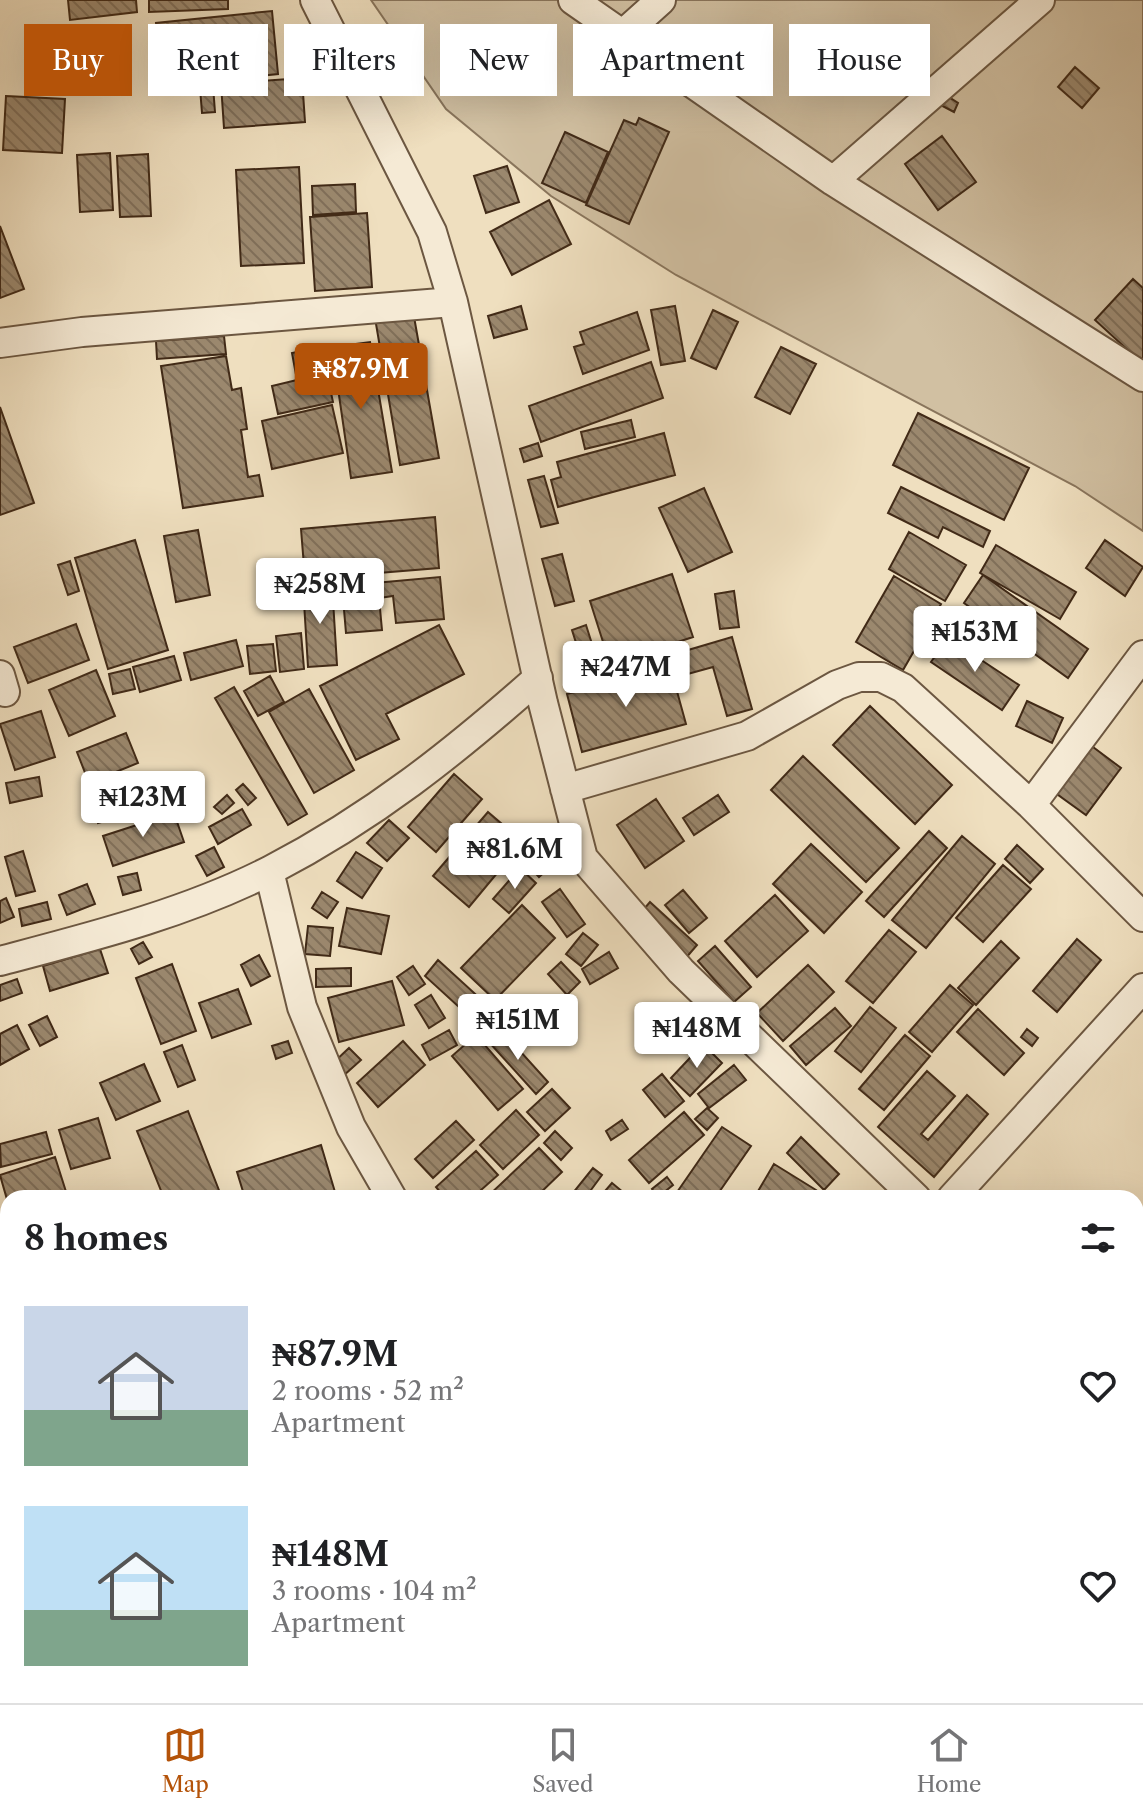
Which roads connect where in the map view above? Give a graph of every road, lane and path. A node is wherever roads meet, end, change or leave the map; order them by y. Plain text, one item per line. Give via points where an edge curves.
1 (315, 0) edge
2 (573, 0) edge
3 (661, 0) edge
4 (1040, 0) edge
5 (605, 24) edge
6 (634, 24) edge
7 (709, 96) edge
8 (833, 181) junction
9 (453, 302) junction
10 (0, 343) edge
11 (1143, 377) edge
12 (1143, 655) edge
13 (538, 678) junction
14 (565, 789) junction
15 (1031, 805) junction
16 (269, 871) junction
17 (1143, 917) edge
18 (0, 961) edge
19 (1143, 988) edge
20 (387, 1190) edge
21 (908, 1190) edge
22 (959, 1190) edge

1 - 9 street via 432,232
2 - 5 street
3 - 6 street
4 - 8 street
7 - 8 street
8 - 11 street
9 - 10 street
9 - 13 street
12 - 15 street
13 - 14 street
13 - 16 street via 451,755 347,827
14 - 15 street via 747,736 837,685 881,677 903,688
14 - 21 street via 583,858 681,971
15 - 17 street
16 - 18 street via 99,934
16 - 20 street via 302,1007 351,1127
19 - 22 street

